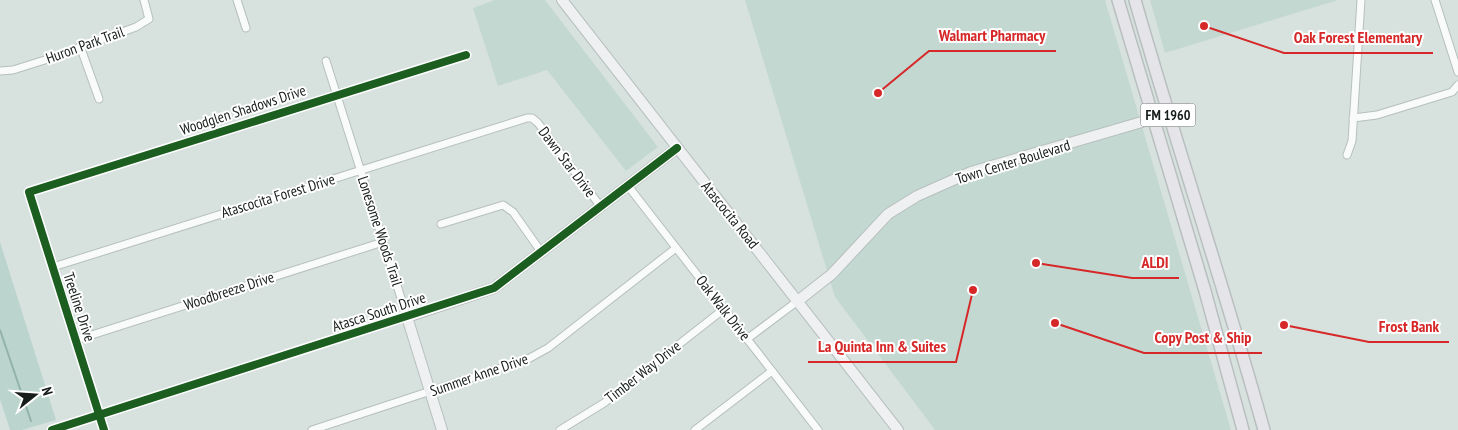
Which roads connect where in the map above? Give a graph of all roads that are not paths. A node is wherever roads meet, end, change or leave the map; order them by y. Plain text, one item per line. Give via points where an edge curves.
1 (144, 0) edge
2 (237, 0) edge
3 (562, 0) edge
4 (1118, 0) edge
5 (1135, 0) edge
6 (1361, 0) edge
7 (1435, 0) edge
8 (246, 28) dead end
9 (80, 46) junction
10 (466, 55) dead end
11 (326, 61) dead end
12 (0, 71) edge
13 (1458, 72) edge
14 (1458, 85) edge
15 (336, 95) junction
16 (99, 99) dead end
17 (532, 118) joint
18 (1353, 118) junction
19 (1152, 119) junction
20 (677, 148) junction
21 (1348, 155) dead end
22 (360, 170) junction
23 (628, 186) junction
24 (29, 192) joint
25 (601, 206) junction
26 (441, 224) dead end
27 (383, 242) junction
28 (676, 248) junction
29 (542, 253) junction
30 (52, 267) junction
31 (798, 300) junction
32 (724, 309) junction
33 (407, 317) junction
34 (747, 339) junction
35 (76, 340) junction
36 (772, 371) junction
37 (430, 392) junction
38 (99, 415) junction
39 (52, 430) edge
40 (104, 430) edge
41 (312, 430) edge
42 (442, 430) edge
43 (560, 430) edge
44 (695, 430) edge
45 (818, 430) edge
46 (898, 430) edge
47 (1243, 430) edge
48 (1264, 430) edge

1 - 9 street, Huron Park Trail via 149,19 136,27
2 - 8 street
3 - 20 street, Atascocita Road
4 - 19 main road, FM 1960 / FM 1960
5 - 48 main road, FM 1960 / FM 1960
6 - 18 street
7 - 13 street
9 - 12 street, Huron Park Trail
9 - 16 street
10 - 15 street, Woodglen Shadows Drive
11 - 15 street, Lonesome Woods Trail
14 - 18 street via 1452,92 1377,115
15 - 22 street, Lonesome Woods Trail
15 - 24 street, Woodglen Shadows Drive
17 - 22 street, Atascocita Forest Drive
17 - 25 street, Dawn Star Drive
18 - 21 street
19 - 31 street, Town Center Boulevard via 970,172 917,196 881,220 832,274
19 - 47 main road, FM 1960 / FM 1960 via 1205,291
20 - 23 street, Atasca South Drive
20 - 31 street, Atascocita Road
22 - 27 street, Lonesome Woods Trail
22 - 30 street, Atascocita Forest Drive
23 - 25 street, Atasca South Drive
23 - 28 street, Oak Walk Drive
24 - 30 street, Treeline Drive
25 - 29 street, Atasca South Drive
26 - 29 street via 503,205 513,212
27 - 33 street, Lonesome Woods Trail
27 - 35 street, Woodbreeze Drive
28 - 32 street, Oak Walk Drive
28 - 37 street, Summer Anne Drive via 537,355
29 - 33 street, Atasca South Drive via 494,288
30 - 35 street, Treeline Drive
31 - 34 street, Town Center Boulevard
31 - 46 street, Atascocita Road
32 - 34 street, Oak Walk Drive
32 - 43 street, Timber Way Drive via 598,407
33 - 37 street, Lonesome Woods Trail
33 - 38 street, Atasca South Drive
34 - 36 street, Oak Walk Drive
35 - 38 street, Treeline Drive
36 - 44 street
36 - 45 street, Oak Walk Drive
37 - 41 street, Summer Anne Drive
37 - 42 street, Lonesome Woods Trail
38 - 39 street, Atasca South Drive
38 - 40 street, Treeline Drive

